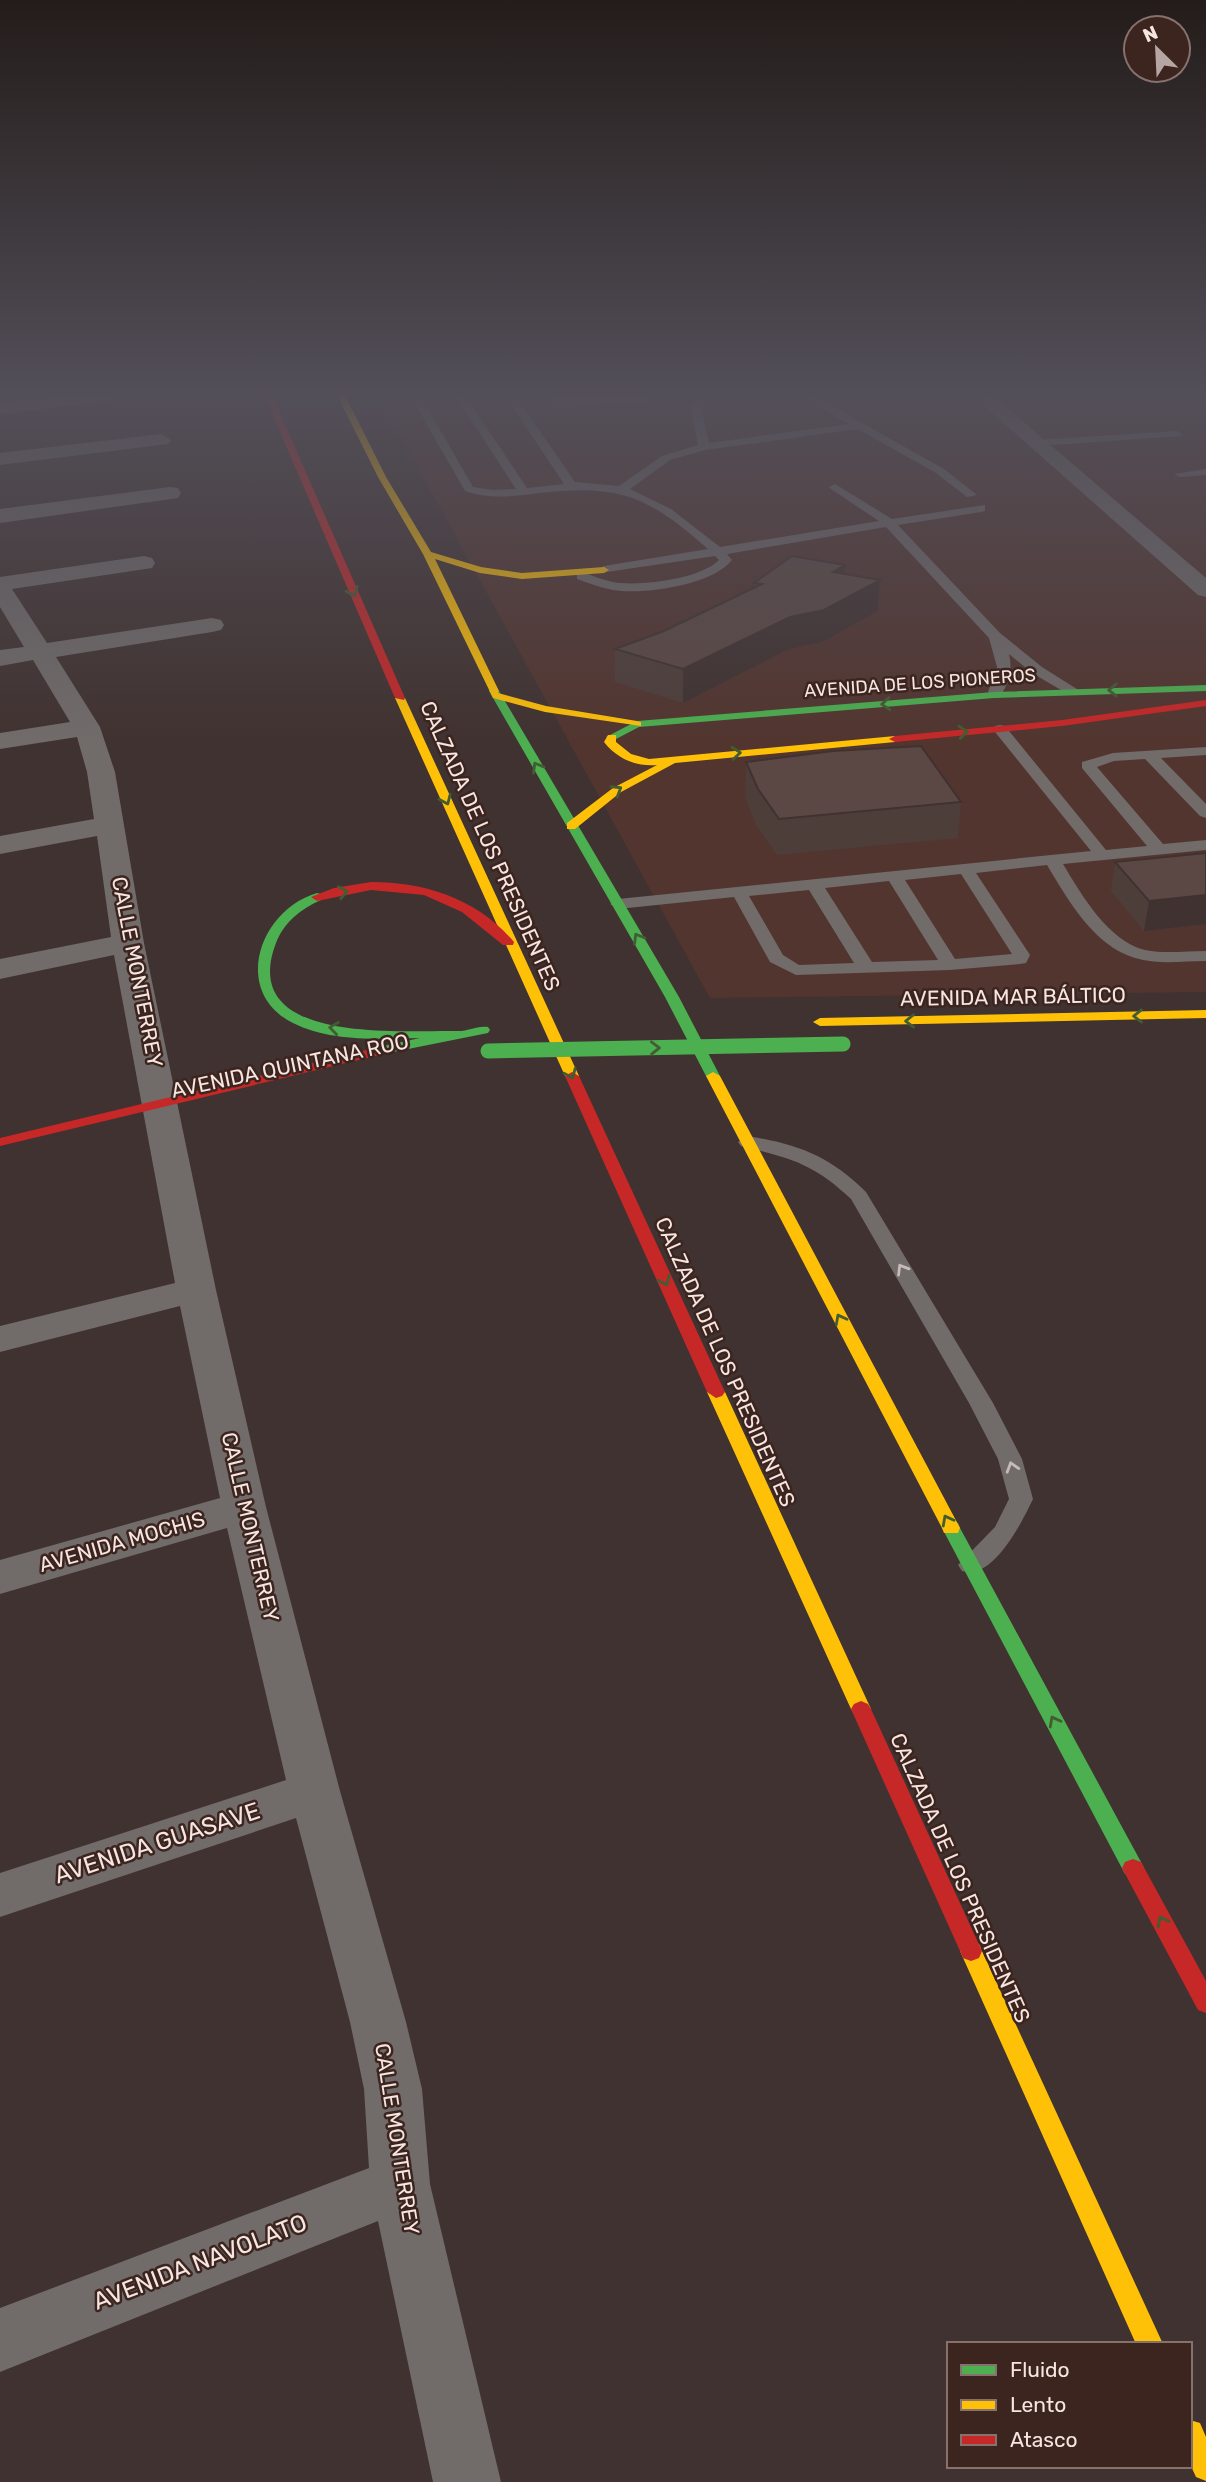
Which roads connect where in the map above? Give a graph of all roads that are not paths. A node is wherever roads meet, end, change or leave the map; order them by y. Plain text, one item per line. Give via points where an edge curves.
1 (38, 511) edge
2 (318, 511) edge
3 (402, 511) edge
4 (663, 511) edge
5 (871, 511) edge
6 (962, 511) edge
7 (1114, 511) edge
8 (0, 516) edge
9 (888, 522) junction
10 (717, 551) junction
11 (428, 554) junction
12 (144, 563) dead end
13 (604, 570) junction
14 (581, 576) junction
15 (0, 586) edge
16 (1206, 590) edge
17 (506, 591) dead end
18 (212, 625) dead end
19 (995, 636) junction
20 (39, 652) junction
21 (0, 658) edge
22 (1206, 688) edge
23 (1161, 690) junction
24 (1073, 691) junction
25 (994, 695) junction
26 (497, 696) junction
27 (1206, 703) edge
28 (1178, 706) junction
29 (637, 724) junction
30 (87, 727) junction
31 (1000, 729) junction
32 (0, 741) edge
33 (1206, 751) edge
34 (1147, 753) junction
35 (669, 763) junction
36 (1206, 813) edge
37 (111, 825) junction
38 (571, 827) junction
39 (0, 845) edge
40 (1206, 845) edge
41 (1159, 850) junction
42 (1102, 855) junction
43 (1052, 860) junction
44 (966, 869) junction
45 (894, 876) junction
46 (814, 884) junction
47 (739, 892) junction
48 (618, 904) junction
49 (128, 943) junction
50 (513, 946) junction
51 (1206, 956) edge
52 (950, 965) junction
53 (0, 969) edge
54 (867, 969) junction
55 (1206, 1014) edge
56 (813, 1023) dead end
57 (699, 1025) dead end
58 (672, 1026) dead end
59 (564, 1028) dead end
60 (537, 1029) dead end
61 (490, 1030) dead end
62 (451, 1034) junction
63 (850, 1044) dead end
64 (482, 1051) dead end
65 (335, 1079) dead end
66 (163, 1107) junction
67 (0, 1142) edge
68 (748, 1142) junction
69 (196, 1290) junction
70 (0, 1339) edge
71 (244, 1507) junction
72 (971, 1565) junction
73 (0, 1577) edge
74 (314, 1791) junction
75 (0, 1895) edge
76 (1179, 1952) junction
77 (1206, 1968) edge
78 (1206, 2003) edge
79 (400, 2184) junction
80 (0, 2340) edge
81 (1149, 2342) edge
82 (1192, 2437) edge
83 (1206, 2468) edge
84 (467, 2482) edge

1 - 8 street
2 -> 50 main road, CALZADA DE LOS PRESIDENTES
3 - 11 main road
4 - 10 lane
5 - 9 lane
6 - 9 lane
7 - 16 street
9 - 10 lane
9 - 19 lane
10 - 13 lane
10 - 14 lane via 726,560 723,567 671,581 619,587
11 - 13 main road via 480,570 522,576
11 - 26 main road via 465,615
12 - 15 street
13 - 14 main road
14 - 17 main road
15 - 20 street, CALLE MONTERREY
18 - 20 street
19 - 24 lane via 1037,670
19 - 25 lane via 1006,675
20 - 21 street
20 - 30 street, CALLE MONTERREY
22 - 23 main road, AVENIDA DE LOS PIONEROS
23 -> 24 main road, AVENIDA DE LOS PIONEROS
23 - 28 main road via 1176,697
24 - 25 main road, AVENIDA DE LOS PIONEROS
25 -> 29 main road, AVENIDA DE LOS PIONEROS
26 - 29 main road, AVENIDA DE LOS PIONEROS
38 -> 26 main road
27 - 28 main road
28 - 31 main road
29 - 35 main road via 613,735 613,749
30 - 32 street
30 - 37 street, CALLE MONTERREY
35 -> 31 main road
31 - 42 lane
33 - 34 lane
34 - 36 lane
34 - 41 lane via 1087,765
38 -> 35 main road via 593,805
37 - 39 street
37 - 49 street, CALLE MONTERREY
38 - 48 main road
40 - 41 lane
41 - 42 lane
42 - 43 lane
43 - 44 lane
43 - 51 lane via 1071,890 1122,946 1142,954
44 - 45 lane
44 - 52 lane via 1021,957
45 - 46 lane
45 - 52 lane
46 - 47 lane
46 - 54 lane
47 - 48 lane
47 - 54 lane via 776,958 788,967 804,971
68 -> 48 main road via 673,997
49 - 53 street
49 - 66 street, CALLE MONTERREY
62 -> 50 main road via 338,1029 284,1015 270,1002 262,976 266,948 280,922 292,909 345,890 410,889 444,897
50 -> 81 main road, CALZADA DE LOS PRESIDENTES
52 - 54 lane
55 -> 56 main road, AVENIDA MAR BÁLTICO
57 - 58 main road
59 - 60 main road
61 - 62 main road, AVENIDA QUINTANA ROO
62 - 66 main road, AVENIDA QUINTANA ROO
64 -> 63 main road, bridge
65 - 66 main road, AVENIDA QUINTANA ROO
66 - 67 main road, AVENIDA QUINTANA ROO
66 - 69 street, CALLE MONTERREY
72 -> 68 main road
72 -> 68 lane via 1005,1532 1021,1499 1010,1459 981,1403 859,1196 839,1176 799,1151
69 - 70 street
69 - 71 street, CALLE MONTERREY
71 - 73 street, AVENIDA MOCHIS
71 - 74 street, CALLE MONTERREY
76 -> 72 main road
74 - 75 street, AVENIDA GUASAVE
74 - 79 street, CALLE MONTERREY via 393,2089
76 - 77 lane
76 - 78 main road
79 - 80 street, AVENIDA NAVOLATO
79 - 84 street, CALLE MONTERREY
82 - 83 main road

